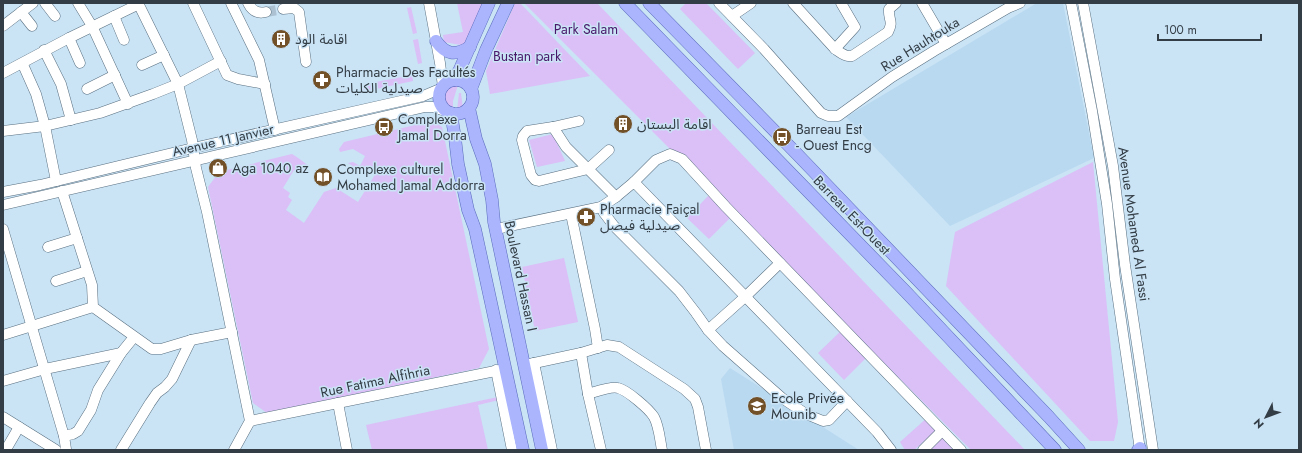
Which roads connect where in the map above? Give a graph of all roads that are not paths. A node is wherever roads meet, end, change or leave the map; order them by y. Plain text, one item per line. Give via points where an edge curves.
1 (33, 3) edge
2 (45, 3) edge
3 (78, 3) edge
4 (139, 3) edge
5 (193, 3) edge
6 (231, 3) edge
7 (248, 3) edge
8 (429, 3) edge
9 (489, 3) edge
10 (508, 3) edge
11 (625, 3) edge
12 (649, 3) edge
13 (719, 3) edge
14 (751, 3) edge
15 (793, 3) edge
16 (841, 3) edge
17 (896, 3) edge
18 (922, 3) edge
19 (1020, 3) edge
20 (1071, 3) edge
21 (1082, 3) edge
22 (283, 9) tunnel mouth
23 (21, 12) junction
24 (266, 12) tunnel mouth
25 (55, 16) dead end
26 (114, 16) junction
27 (732, 16) junction
28 (3, 26) edge
29 (32, 26) dead end
30 (92, 26) junction
31 (68, 38) junction
32 (124, 40) dead end
33 (436, 41) junction
34 (946, 44) junction
35 (470, 47) junction
36 (835, 49) junction
37 (44, 50) junction
38 (164, 55) junction
39 (221, 61) junction
40 (306, 62) dead end
41 (80, 63) dead end
42 (142, 65) dead end
43 (24, 67) dead end
44 (3, 73) edge
45 (115, 75) junction
46 (178, 84) junction
47 (264, 84) junction
48 (447, 84) junction
49 (87, 89) dead end
50 (471, 89) junction
51 (128, 104) junction
52 (470, 108) junction
53 (449, 113) junction
54 (72, 120) junction
55 (579, 121) dead end
56 (45, 126) junction
57 (553, 127) junction
58 (275, 130) junction
59 (3, 131) edge
60 (193, 148) junction
61 (609, 150) dead end
62 (195, 161) junction
63 (588, 169) junction
64 (56, 181) junction
65 (634, 182) junction
66 (62, 191) junction
67 (3, 192) edge
68 (616, 197) junction
69 (3, 205) edge
70 (601, 207) junction
71 (571, 214) junction
72 (3, 229) edge
73 (496, 229) junction
74 (77, 238) junction
75 (48, 248) dead end
76 (6, 250) edge
77 (780, 263) junction
78 (87, 271) junction
79 (56, 281) dead end
80 (746, 296) junction
81 (93, 307) junction
82 (31, 326) junction
83 (708, 330) junction
84 (232, 332) junction
85 (3, 335) edge
86 (134, 337) junction
87 (191, 340) junction
88 (598, 348) junction
89 (120, 353) junction
90 (581, 353) junction
91 (529, 364) junction
92 (45, 370) junction
93 (501, 370) junction
94 (3, 381) edge
95 (588, 394) junction
96 (847, 401) junction
97 (338, 403) junction
98 (3, 417) edge
99 (250, 421) junction
100 (19, 428) junction
101 (942, 431) junction
102 (64, 436) junction
103 (1139, 449) edge
104 (3, 450) edge
105 (64, 450) edge
106 (121, 450) edge
107 (234, 450) edge
108 (346, 450) edge
109 (512, 450) edge
110 (522, 450) edge
111 (542, 450) edge
112 (552, 450) edge
113 (601, 450) edge
114 (661, 450) edge
115 (706, 450) edge
116 (892, 450) edge
117 (923, 450) edge
118 (961, 450) edge
119 (1055, 450) edge
120 (1079, 450) edge
121 (1152, 450) edge

1 - 23 street
2 - 25 street
3 - 30 street
4 - 26 street
4 - 38 street
5 - 39 street
6 - 47 street via 259,60
7 - 24 street via 255,11
8 - 33 street
9 - 35 main road
10 - 50 main road
11 - 119 main road, Barreau Est-Ouest
12 - 120 main road, Barreau Est-Ouest
13 - 27 street
14 - 27 street
15 - 36 street
16 - 36 street via 855,27
17 - 36 street via 889,9 891,26 888,32 852,56 846,56
18 - 34 street
19 - 34 street, Rue Hauhtouka
20 - 103 street, Avenue Mohamed Al Fassi via 1107,204
21 - 121 street, Avenue Mohamed Al Fassi via 1113,166
22 - 40 street via 294,8 299,12
23 - 28 street
23 - 29 street
26 - 30 street
26 - 32 street
27 - 34 street, Rue Hauhtouka via 821,113 828,116 838,116 886,81
30 - 31 street
30 - 45 street
31 - 37 street
31 - 41 street
33 - 35 main road via 443,49 452,53
33 - 48 street
35 - 48 main road
37 - 44 street
37 - 54 street via 61,84
38 - 42 street
38 - 46 street
39 - 46 street
39 - 47 street via 229,76
43 - 56 street via 36,94
45 - 49 street
45 - 51 street
46 - 51 street
46 - 60 street
47 - 58 street
48 - 50 main road via 462,81
48 - 53 main road via 440,93 440,102
48 - 58 street, Avenue 11 Janvier via 423,96
50 - 52 main road via 473,100
51 - 54 street
52 - 53 main road via 461,114
52 - 73 main road, Boulevard Hassan I via 476,139 485,164
53 - 62 street, Avenue 11 Janvier via 425,107
53 - 93 main road via 468,210 475,229
54 - 56 street
55 - 57 street
56 - 59 street
56 - 64 street
57 - 63 street via 561,142
57 - 63 street via 527,132 523,136 532,178 539,181
58 - 60 street, Avenue 11 Janvier
60 - 62 street
60 - 64 street, Avenue 11 Janvier
61 - 63 street
62 - 66 street, Avenue 11 Janvier
62 - 84 street
63 - 68 street
64 - 67 street, Avenue 11 Janvier
65 - 68 street
65 - 77 street via 659,158 670,154 682,159
65 - 80 street
66 - 69 street, Avenue 11 Janvier
66 - 74 street
68 - 70 street
70 - 71 street
70 - 83 street via 614,226 679,291
71 - 73 street
71 - 88 street
72 - 76 street
73 - 91 main road, Boulevard Hassan I
74 - 75 street
74 - 78 street
76 - 82 street
77 - 80 street
77 - 101 street
78 - 79 street
78 - 81 street via 93,293
80 - 83 street
80 - 96 street
81 - 82 street
81 - 86 street
82 - 85 street
82 - 92 street
83 - 96 street via 782,398 806,414 826,421
84 - 87 street
84 - 99 street
86 - 87 street via 154,350
86 - 89 street
87 - 106 street via 172,379 157,393
88 - 90 street
88 - 115 street via 619,347 689,393 695,399 698,408
89 - 92 street
89 - 102 street via 78,431
90 - 91 street
90 - 95 street
91 - 111 main road, Boulevard Hassan I
91 - 112 street
92 - 94 street
92 - 102 street
93 - 97 street, Rue Fatima Alfihria
93 - 109 street
93 - 110 main road
95 - 113 street
95 - 114 street via 614,387 635,398 654,416
96 - 116 street
97 - 99 street, Rue Fatima Alfihria
97 - 108 street
98 - 100 street
99 - 107 street
100 - 104 street
100 - 105 street
101 - 117 street
101 - 118 street
102 - 105 street

